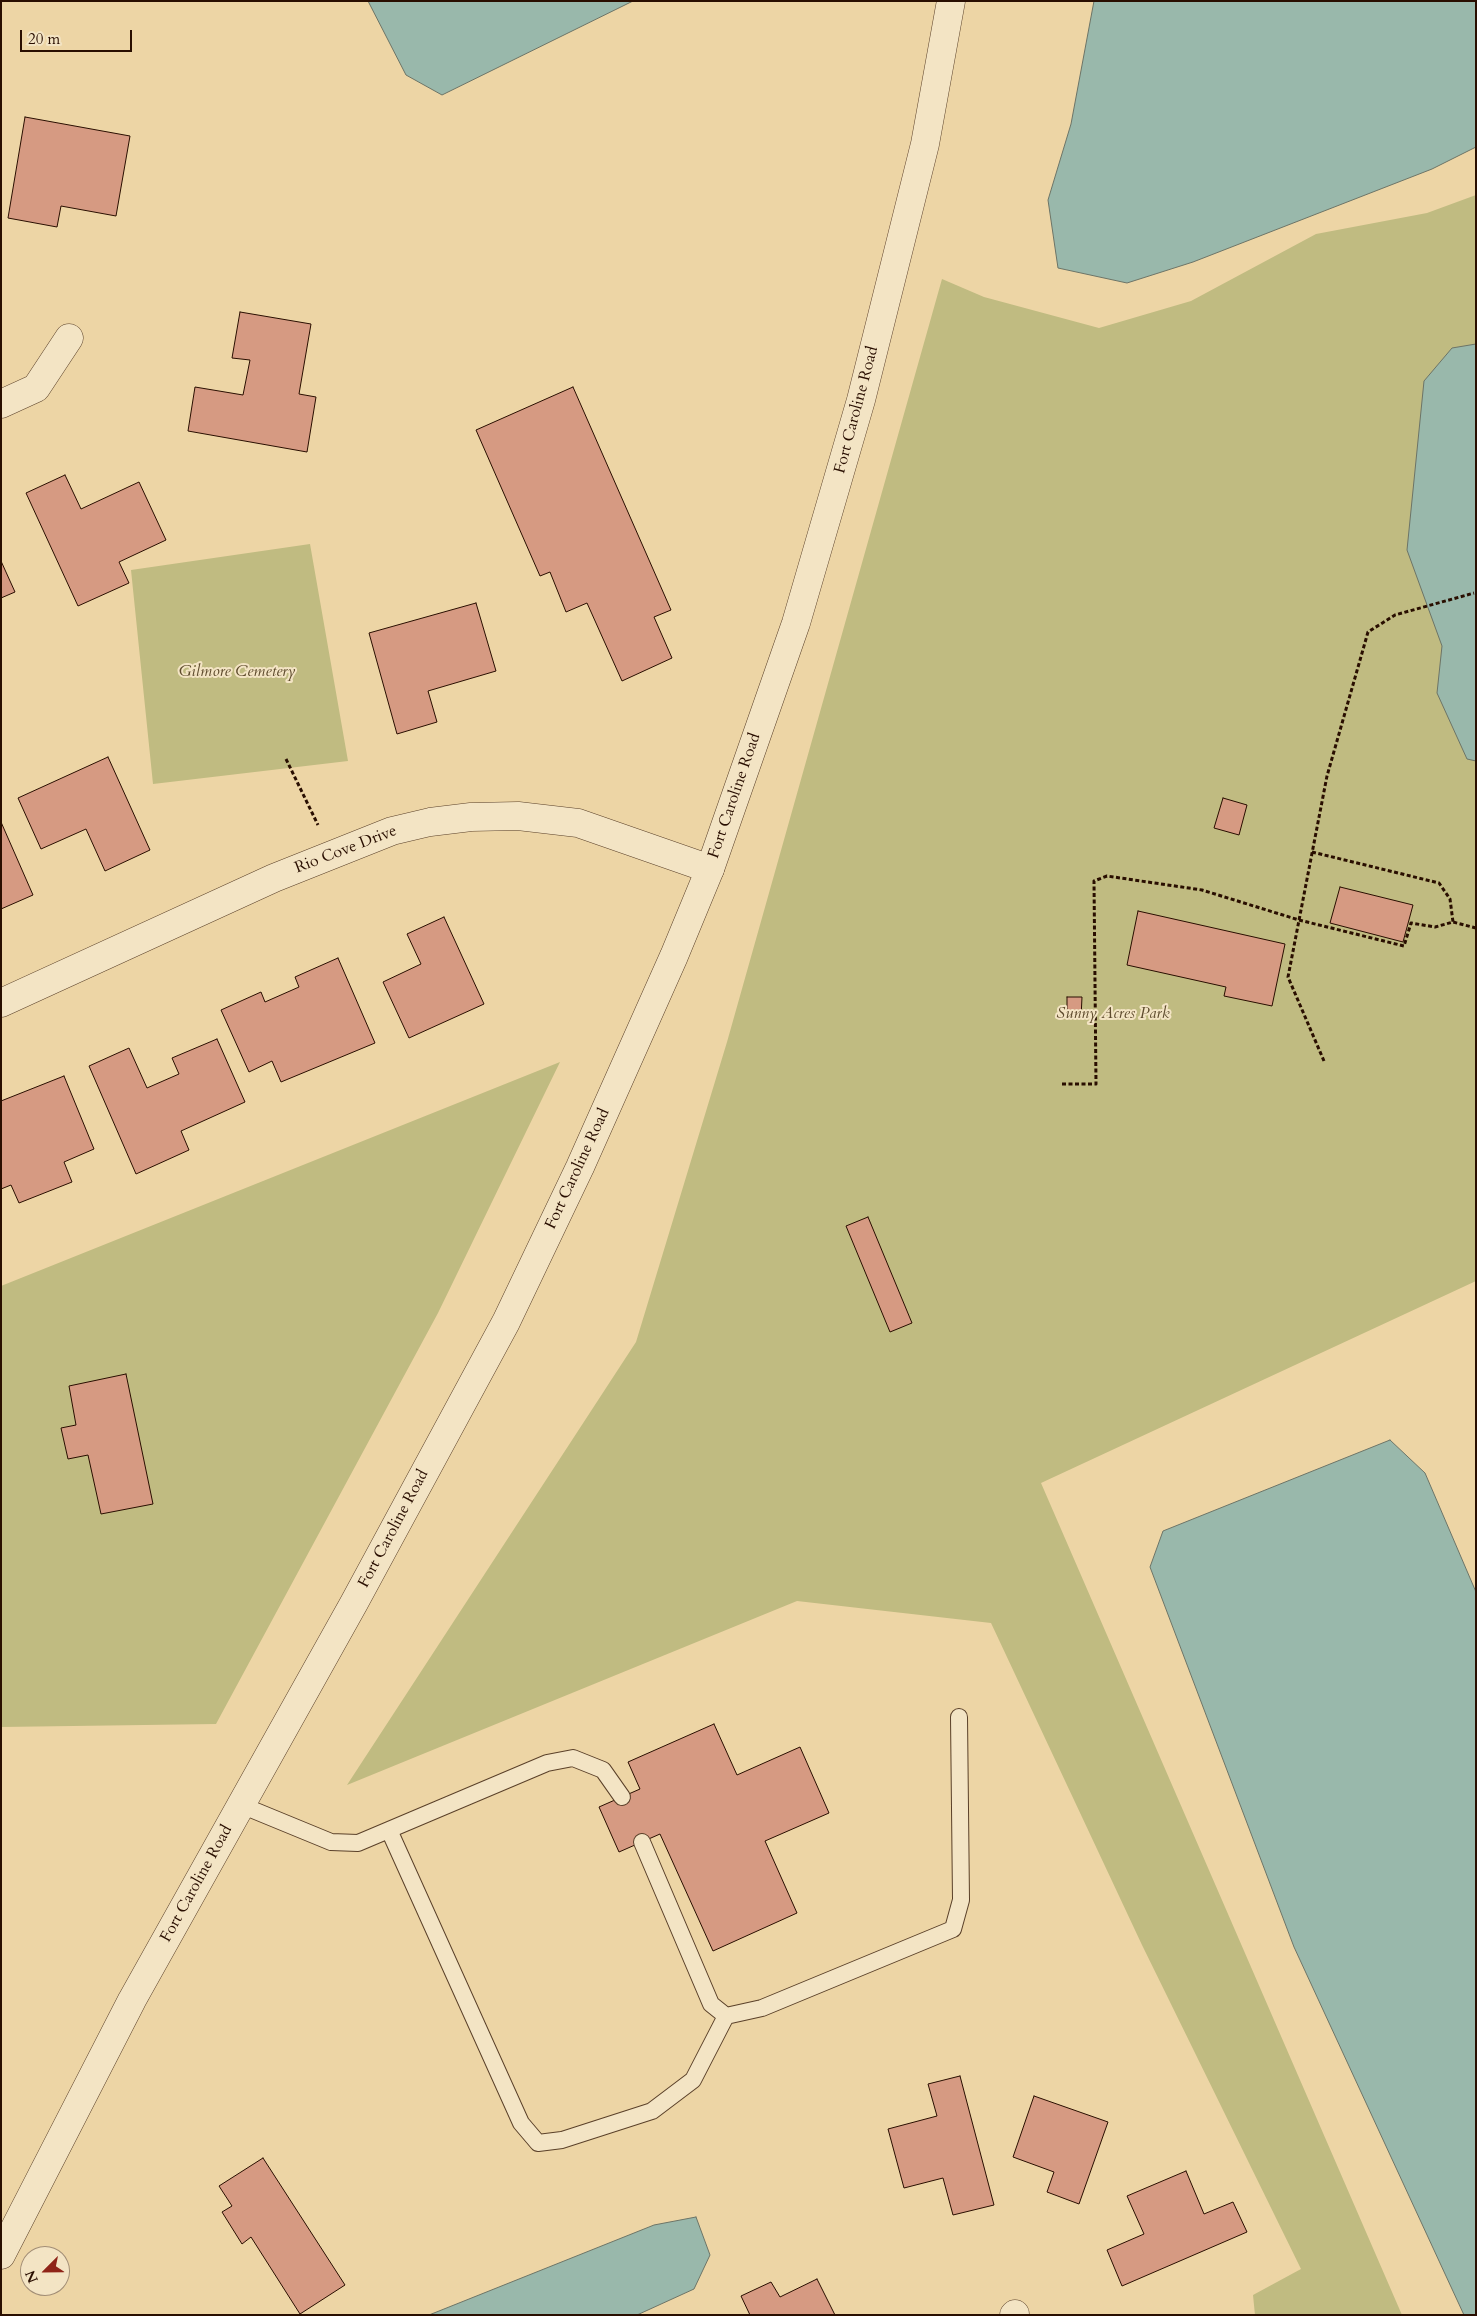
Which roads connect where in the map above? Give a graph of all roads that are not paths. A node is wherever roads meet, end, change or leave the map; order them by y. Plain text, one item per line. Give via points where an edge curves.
1 (951, 1) edge
2 (70, 338) dead end
3 (1, 404) edge
4 (710, 869) junction
5 (1, 1003) edge
6 (959, 1717) dead end
7 (622, 1796) dead end
8 (241, 1805) junction
9 (389, 1830) junction
10 (642, 1842) dead end
11 (726, 2016) junction
12 (1, 2255) edge

1 - 4 street, Fort Caroline Road via 925,144 861,400 796,622
2 - 3 street via 36,388
4 - 5 street, Rio Cove Drive via 578,823 518,816 471,816 430,822 392,830 274,878
4 - 8 street, Fort Caroline Road via 580,1166 506,1322
6 - 11 lane via 961,1900 953,1929 762,2008
7 - 9 lane via 604,1770 574,1758 546,1763
8 - 9 lane via 331,1842 358,1844
8 - 12 street, Fort Caroline Road via 132,2000
9 - 11 lane via 521,2123 538,2142 562,2140 652,2111 693,2080
10 - 11 lane via 711,2004

